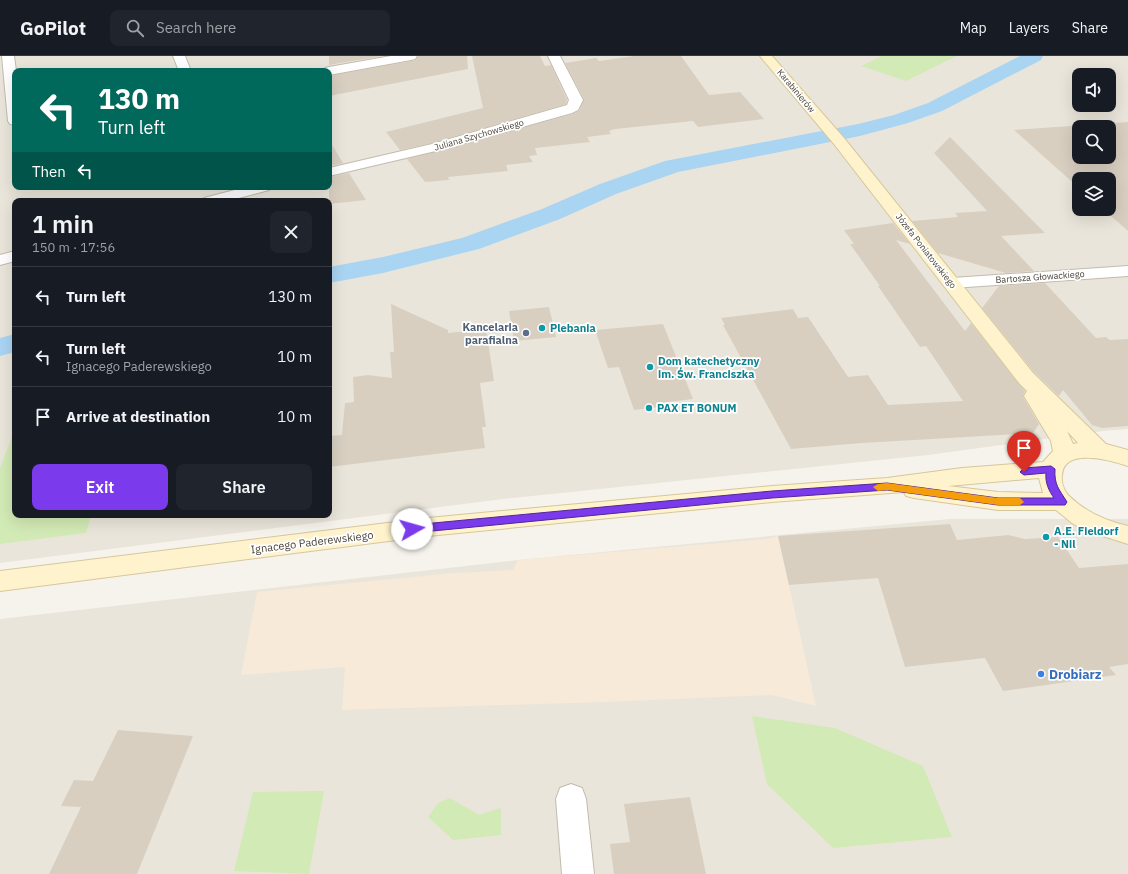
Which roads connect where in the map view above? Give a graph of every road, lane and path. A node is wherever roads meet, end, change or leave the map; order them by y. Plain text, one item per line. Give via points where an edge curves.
1 (8, 56) edge
2 (179, 56) edge
3 (411, 56) edge
4 (554, 56) edge
5 (766, 56) edge
6 (184, 68) edge
7 (332, 70) edge
8 (12, 125) edge
9 (826, 125) joint
10 (332, 171) edge
11 (250, 190) edge
12 (231, 194) edge
13 (218, 198) edge
14 (12, 257) edge
15 (0, 260) edge
16 (1128, 271) edge
17 (952, 284) junction
18 (1026, 378) junction
19 (1098, 450) junction
20 (1128, 458) edge
21 (1057, 462) junction
22 (887, 486) junction
23 (1062, 502) junction
24 (1128, 535) edge
25 (0, 581) edge
26 (570, 799) dead end
27 (578, 874) edge

1 - 8 street
2 - 6 street
3 - 7 street
4 - 10 street, Juliana Szychowskiego via 576,100 574,107 435,148
5 - 9 main road, Karabinierów
9 - 17 main road, Józefa Poniatowskiego
11 - 12 street
12 - 13 street
14 - 15 street
16 - 17 street, Bartosza Głowackiego
17 - 18 main road, Józefa Poniatowskiego
18 - 19 main road, Józefa Poniatowskiego
18 - 21 main road, Józefa Poniatowskiego via 1038,405 1062,441
19 - 20 main road
19 - 21 main road, Ignacego Paderewskiego via 1080,450
21 - 22 main road, Ignacego Paderewskiego
21 - 23 main road, Józefa Poniatowskiego via 1050,479 1054,491
22 - 23 main road, Ignacego Paderewskiego via 998,501
22 - 25 main road, Ignacego Paderewskiego via 772,494 436,526
23 - 24 main road, Józefa Poniatowskiego via 1092,524
26 - 27 street

